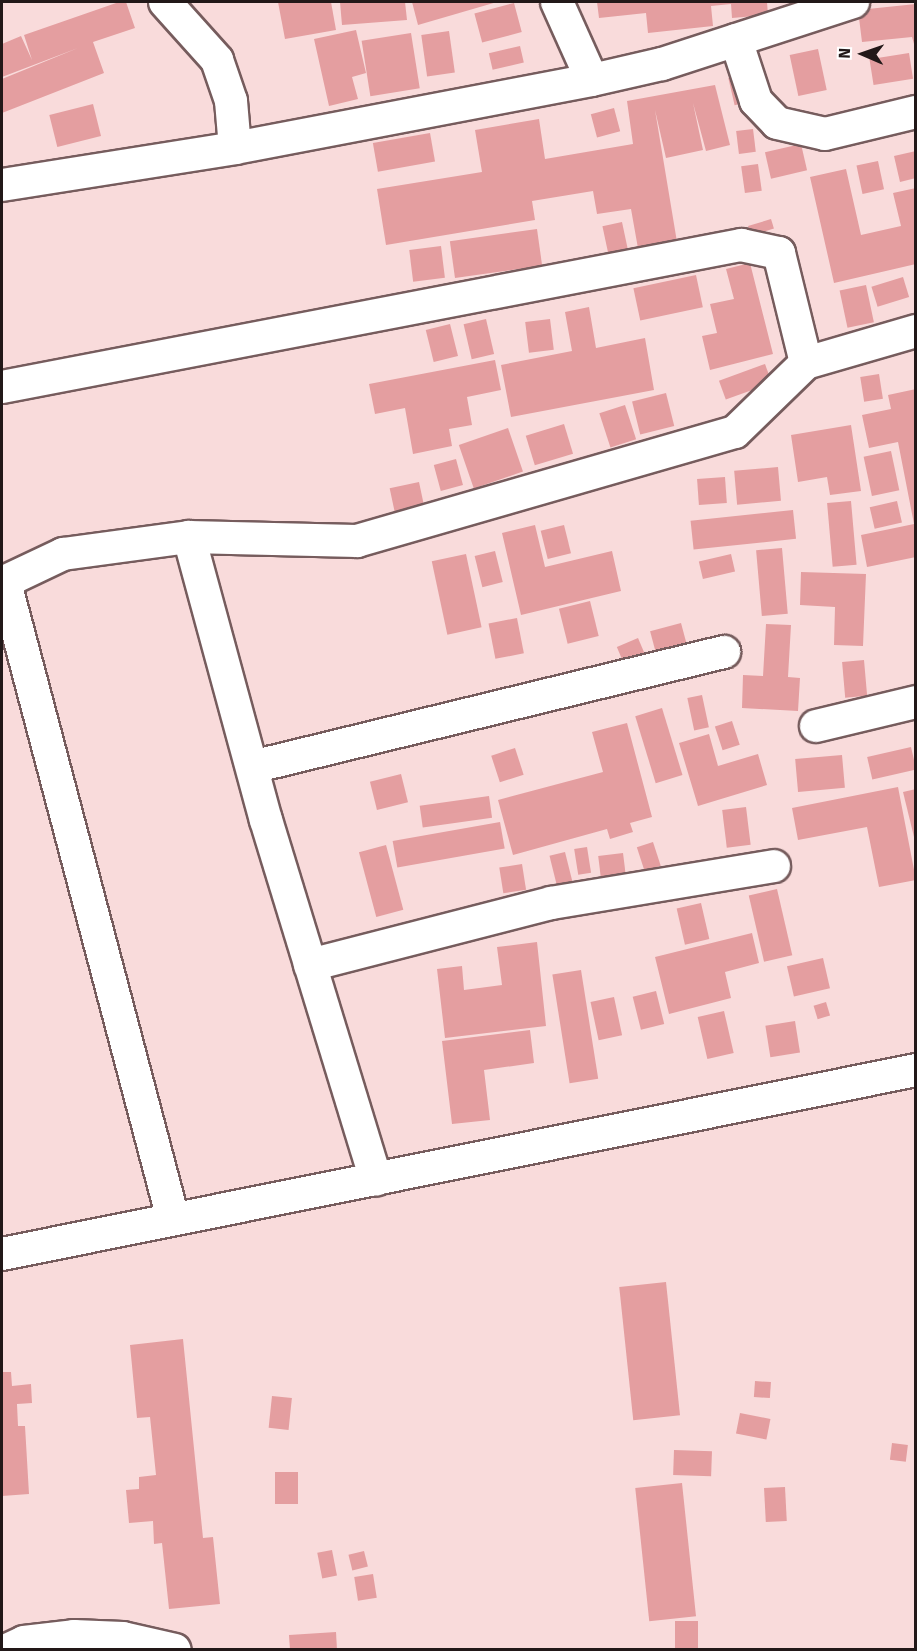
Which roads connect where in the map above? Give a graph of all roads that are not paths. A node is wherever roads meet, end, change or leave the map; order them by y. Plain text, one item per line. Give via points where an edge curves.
1 (165, 2) edge
2 (557, 2) edge
3 (853, 2) edge
4 (736, 40) junction
5 (592, 80) junction
6 (915, 112) edge
7 (235, 148) junction
8 (2, 185) edge
9 (915, 331) edge
10 (806, 363) junction
11 (2, 387) edge
12 (189, 537) junction
13 (3, 583) edge
14 (724, 652) dead end
15 (915, 702) edge
16 (816, 726) dead end
17 (252, 767) junction
18 (774, 866) dead end
19 (310, 965) junction
20 (915, 1070) edge
21 (376, 1180) junction
22 (173, 1219) junction
23 (2, 1254) edge
24 (7, 1650) edge
25 (175, 1650) edge

1 - 7 street via 217,60 231,101
2 - 5 street
3 - 4 street
4 - 5 street
4 - 6 street via 756,101 777,123 825,134
5 - 7 street
7 - 8 street
9 - 10 street
10 - 11 street via 779,253 741,245
10 - 12 street via 735,432 357,542
12 - 13 street via 63,554
12 - 17 street
13 - 22 street
14 - 17 street
15 - 16 street
17 - 19 street
18 - 19 street via 551,903
19 - 21 street
20 - 21 street
21 - 22 street
22 - 23 street
24 - 25 street via 24,1642 74,1636 123,1638

